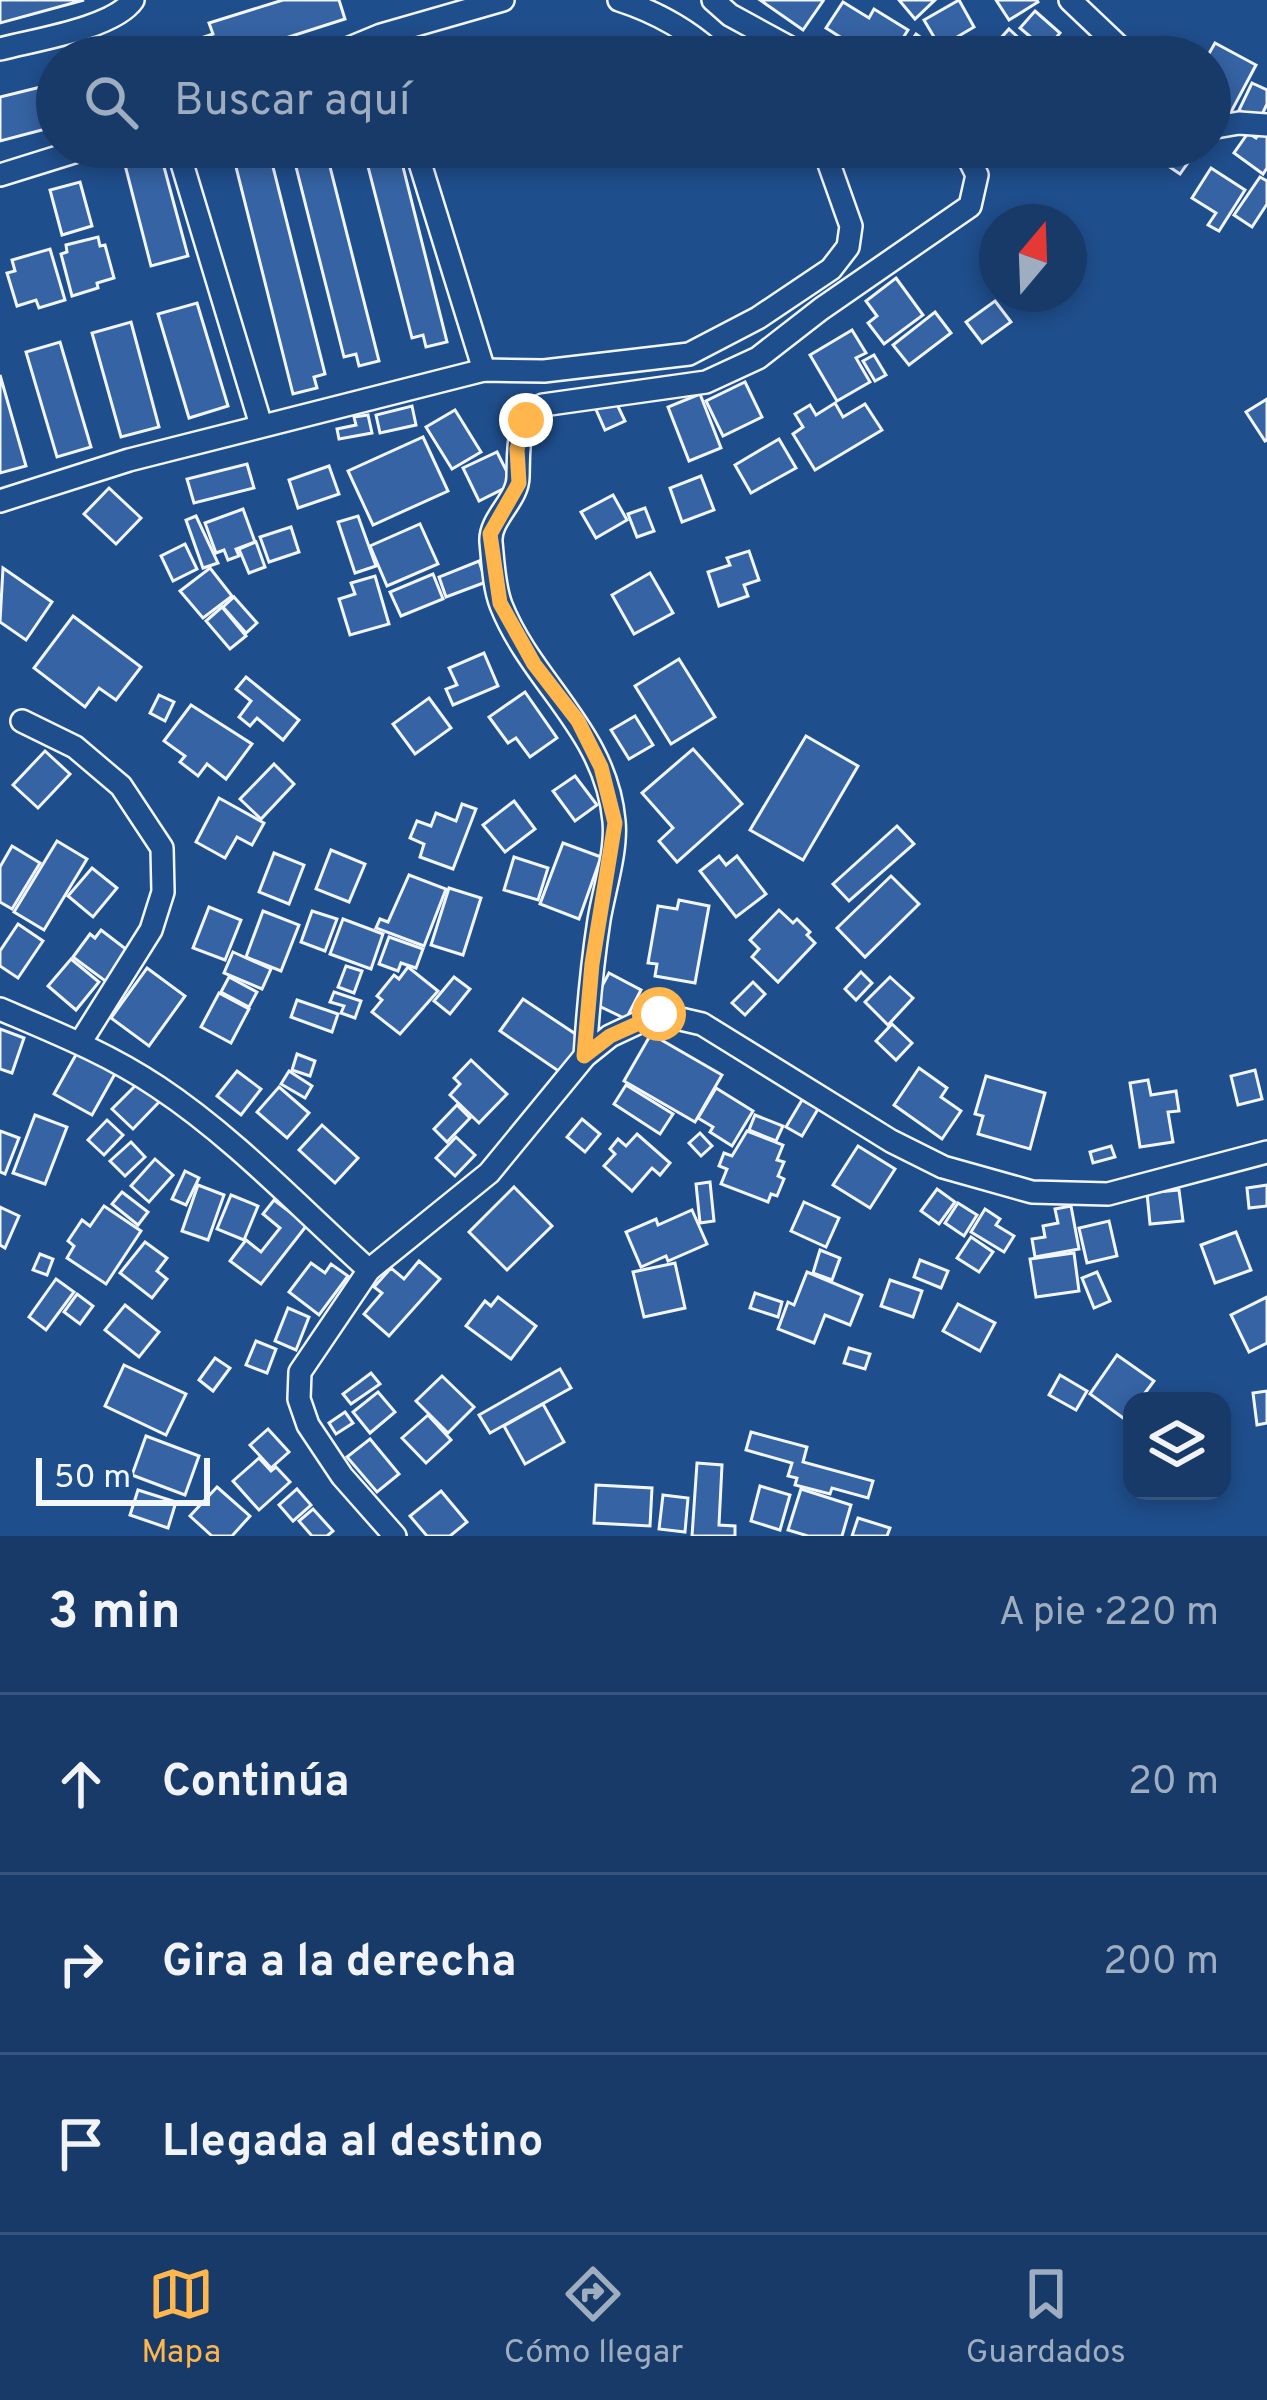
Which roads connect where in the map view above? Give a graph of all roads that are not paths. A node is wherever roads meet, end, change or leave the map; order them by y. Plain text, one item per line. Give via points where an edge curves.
1 (134, 0) edge
2 (503, 0) edge
3 (619, 0) edge
4 (712, 0) edge
5 (1070, 0) edge
6 (48, 36) edge
7 (411, 36) edge
8 (694, 36) edge
9 (768, 36) edge
10 (1108, 36) edge
11 (36, 39) edge
12 (0, 49) edge
13 (1231, 124) edge
14 (1267, 125) edge
15 (36, 164) edge
16 (183, 168) edge
17 (422, 168) edge
18 (830, 168) edge
19 (973, 168) edge
20 (0, 175) edge
21 (484, 370) junction
22 (261, 425) junction
23 (0, 501) edge
24 (22, 721) dead end
25 (0, 1009) edge
26 (80, 1043) junction
27 (584, 1056) junction
28 (1267, 1152) edge
29 (369, 1270) junction
30 (395, 1536) edge

1 - 6 street via 104,21
2 - 7 street
3 - 8 street
4 - 9 street
5 - 10 street
11 - 12 street
13 - 14 street
15 - 20 street
16 - 22 street
17 - 21 street
18 - 21 street via 851,226 848,247 831,269 758,319 689,354
19 - 27 street via 970,206 758,358 706,382 543,404 526,420 519,483 490,534 500,603 578,721 615,823
21 - 22 street
22 - 23 street
24 - 26 street via 75,747 121,786 162,848 163,892 151,930
25 - 26 street
26 - 29 street via 200,1117
27 - 28 street via 642,1021 677,1016 891,1141 1032,1192 1108,1194
27 - 29 street via 489,1173
29 - 30 street via 300,1372 299,1399 342,1476

